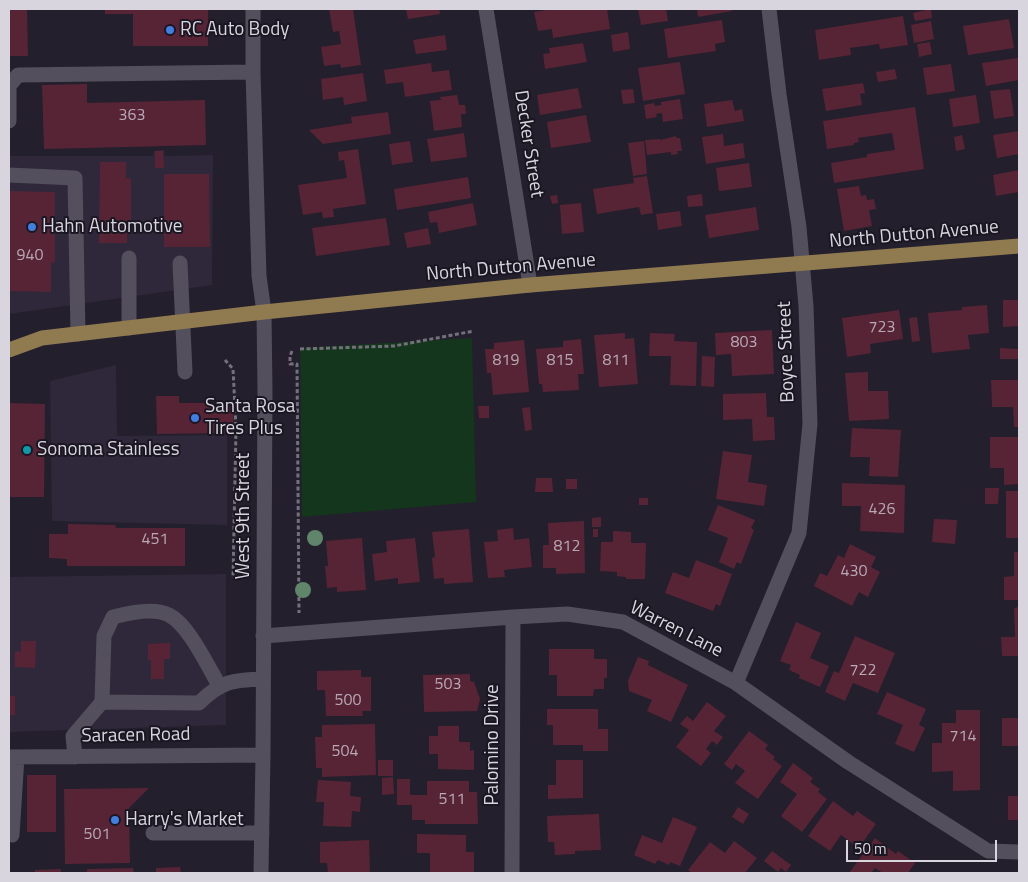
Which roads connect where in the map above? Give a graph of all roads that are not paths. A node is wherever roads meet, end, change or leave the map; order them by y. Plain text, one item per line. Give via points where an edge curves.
1 (253, 9) edge
2 (486, 9) edge
3 (769, 9) edge
4 (253, 72) junction
5 (9, 121) edge
6 (9, 176) edge
7 (1019, 246) edge
8 (129, 258) dead end
9 (180, 263) dead end
10 (802, 264) junction
11 (530, 285) junction
12 (264, 312) junction
13 (183, 322) junction
14 (129, 328) junction
15 (78, 334) junction
16 (9, 350) edge
17 (185, 372) dead end
18 (513, 616) junction
19 (263, 636) junction
20 (263, 679) junction
21 (736, 683) junction
22 (220, 687) junction
23 (102, 702) junction
24 (263, 755) junction
25 (13, 757) edge
26 (75, 757) junction
27 (153, 833) dead end
28 (262, 833) junction
29 (12, 834) dead end
30 (1019, 852) edge
31 (261, 873) edge
32 (512, 873) edge

1 - 4 street, West 9th Street
2 - 11 street, Decker Street
3 - 10 street, Boyce Street
4 - 5 street via 18,75 9,86
4 - 12 street, West 9th Street
6 - 15 street via 75,178
7 - 10 main road, North Dutton Avenue
8 - 14 street
9 - 13 street
10 - 11 main road, North Dutton Avenue
10 - 21 street, Boyce Street via 810,424 798,533
11 - 12 main road, North Dutton Avenue
12 - 13 main road, North Dutton Avenue
12 - 19 street, West 9th Street
13 - 14 main road, North Dutton Avenue
13 - 17 street
14 - 15 main road, North Dutton Avenue
15 - 16 main road, North Dutton Avenue via 42,338
18 - 19 street, Warren Lane
18 - 21 street, Warren Lane via 567,614 623,622
18 - 32 street, Palomino Drive
19 - 20 street, West 9th Street
20 - 22 street via 234,680
20 - 24 street, West 9th Street
21 - 30 street, Warren Lane via 848,762 988,851
22 - 23 street via 210,691 198,703
22 - 23 street via 184,626 168,614 150,611 131,613 113,617 104,636
23 - 26 street via 73,736
24 - 26 street, Saracen Road
24 - 28 street, West 9th Street
25 - 26 street, Saracen Road
25 - 29 street
27 - 28 street
28 - 31 street, West 9th Street

